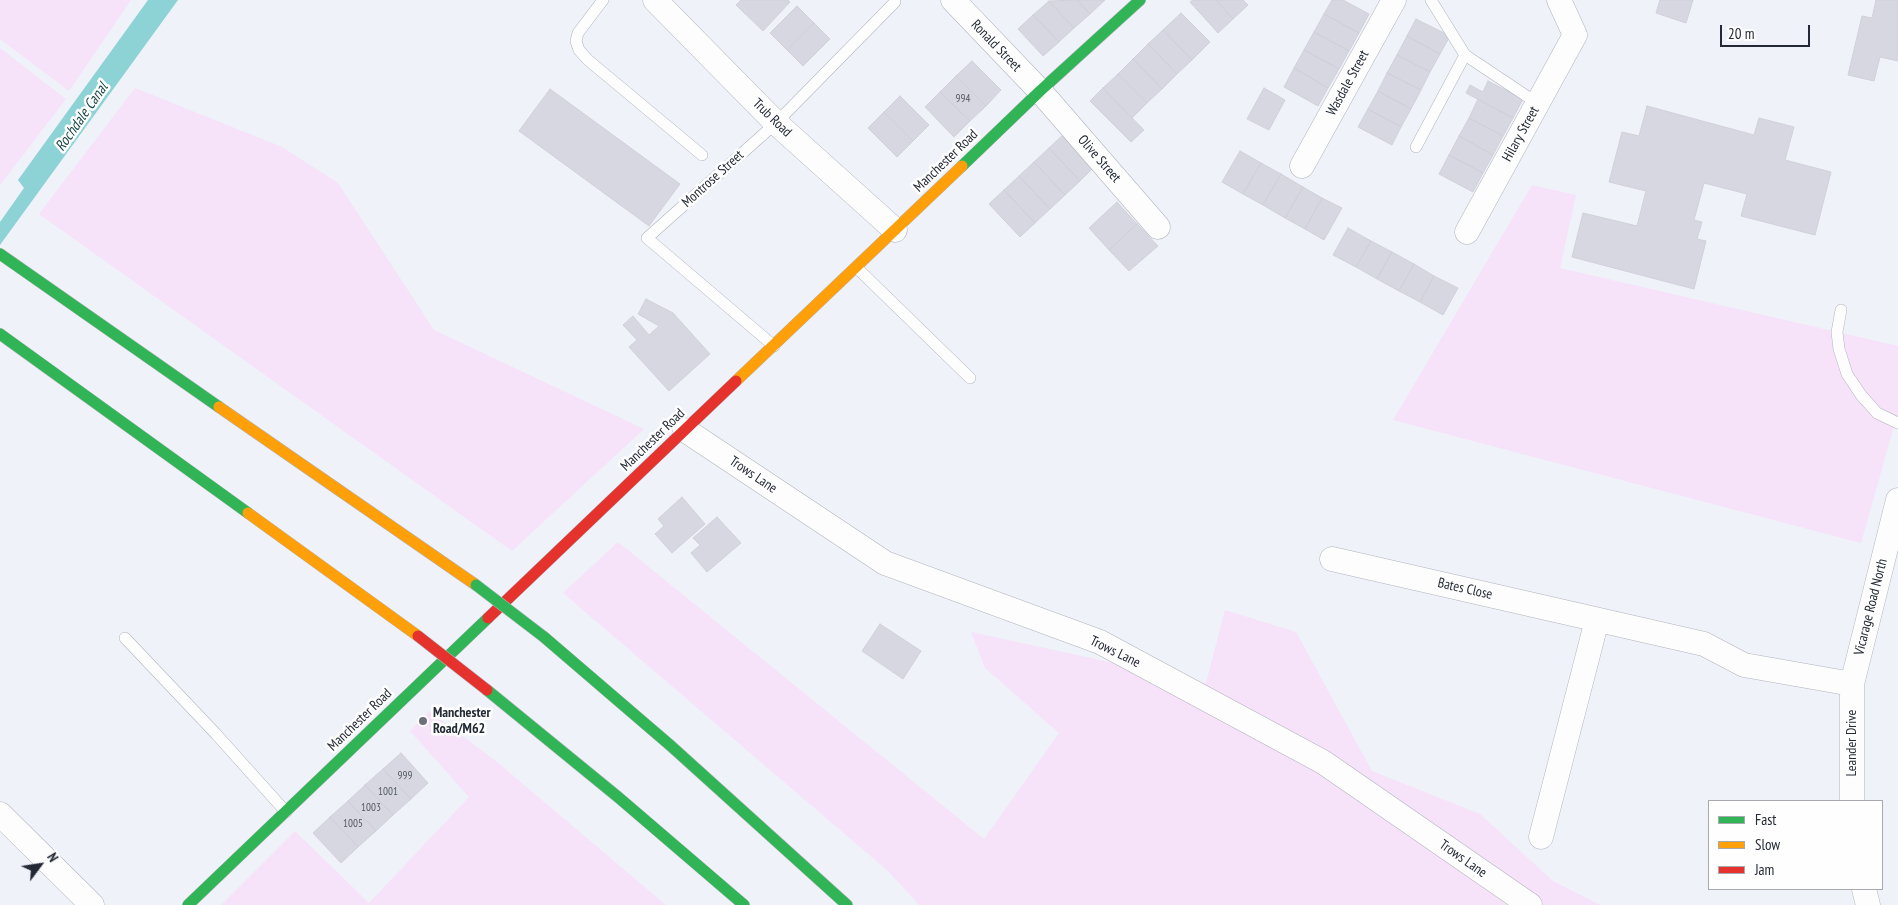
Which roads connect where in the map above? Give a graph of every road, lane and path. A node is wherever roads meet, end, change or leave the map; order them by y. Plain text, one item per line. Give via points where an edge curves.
1 (603, 0) edge
2 (655, 0) edge
3 (953, 0) edge
4 (1140, 0) edge
5 (1394, 0) edge
6 (1431, 0) edge
7 (1559, 0) edge
8 (895, 2) dead end
9 (1465, 55) junction
10 (1040, 91) junction
11 (1537, 103) junction
12 (776, 123) junction
13 (1416, 147) dead end
14 (702, 155) dead end
15 (1302, 166) dead end
16 (1158, 227) dead end
17 (895, 230) junction
18 (1467, 232) dead end
19 (0, 254) edge
20 (856, 267) junction
21 (1841, 310) dead end
22 (2, 336) edge
23 (774, 346) junction
24 (970, 378) dead end
25 (1898, 423) edge
26 (685, 430) junction
27 (1898, 500) edge
28 (1332, 559) dead end
29 (1597, 620) junction
30 (125, 638) dead end
31 (1852, 684) junction
32 (1852, 800) edge
33 (286, 812) junction
34 (0, 814) edge
35 (1541, 837) dead end
36 (1864, 890) edge
37 (92, 905) edge
38 (188, 905) edge
39 (744, 905) edge
40 (847, 905) edge
41 (1530, 905) edge
42 (1868, 905) edge

1 - 14 lane via 578,33 579,50
2 - 12 street, Trub Road
3 - 10 street, Ronald Street
4 - 10 main road, Manchester Road
5 - 15 street, Wasdale Street
6 - 9 lane
7 - 11 street, Hilary Street via 1575,36
8 - 12 lane, Montrose Street
9 - 11 lane
9 - 13 lane
10 - 16 street, Olive Street
10 - 17 main road, Manchester Road
11 - 18 street, Hilary Street
12 - 17 street, Trub Road
12 - 23 lane, Montrose Street via 647,238
17 - 20 main road, Manchester Road
19 - 40 main road, bridge via 476,585 544,637 686,759
20 - 23 main road, Manchester Road
20 - 24 lane
21 - 25 lane via 1837,332 1847,374 1877,413
22 - 39 main road, bridge via 418,636 618,797
23 - 26 main road, Manchester Road
26 - 33 main road, Manchester Road
26 - 41 street, Trows Lane via 885,563 1100,642 1324,762
27 - 31 street, Vicarage Road North
28 - 29 street, Bates Close
29 - 31 street, Bates Close via 1704,644 1744,665
29 - 35 street
30 - 33 lane
31 - 32 street, Leander Drive
33 - 38 main road, Manchester Road
34 - 37 street
36 - 42 street

